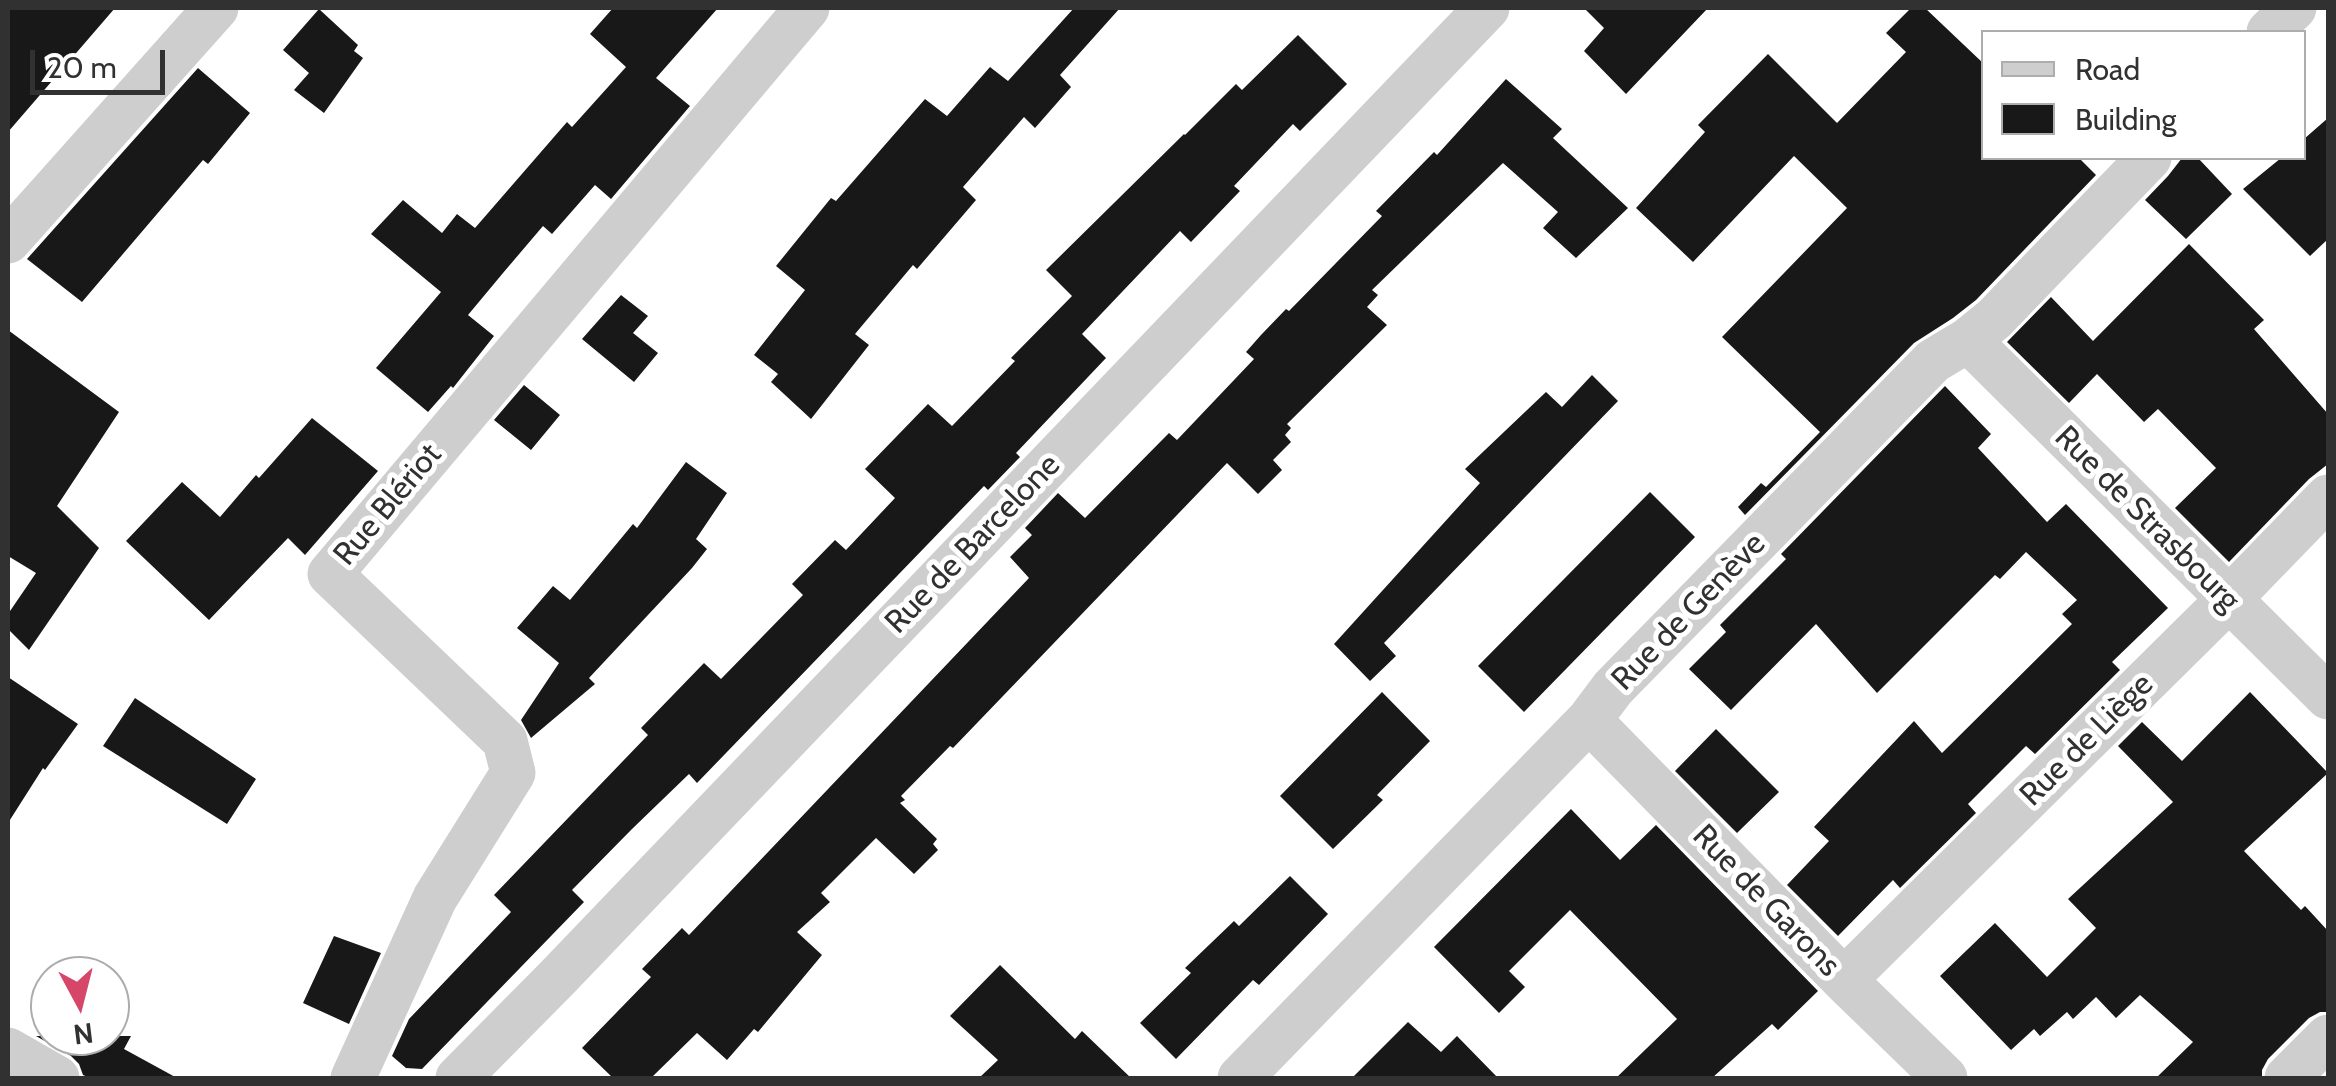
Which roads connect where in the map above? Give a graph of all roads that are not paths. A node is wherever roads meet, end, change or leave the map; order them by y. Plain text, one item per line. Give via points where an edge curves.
1 (216, 8) edge
2 (807, 8) edge
3 (1488, 8) edge
4 (2294, 8) edge
5 (2271, 30) edge
6 (2147, 160) edge
7 (8, 240) edge
8 (1968, 340) junction
9 (2328, 497) edge
10 (2228, 600) junction
11 (2328, 697) edge
12 (1589, 720) junction
13 (1844, 980) junction
14 (2328, 1036) edge
15 (8, 1050) edge
16 (57, 1078) edge
17 (353, 1078) edge
18 (458, 1078) edge
19 (1240, 1078) edge
20 (1945, 1078) edge
21 (2287, 1078) edge

1 - 7 street
2 - 17 street, Rue Blériot via 330,574 505,741 513,774 435,898
3 - 18 street, Rue de Barcelone
4 - 5 street
6 - 8 street, Rue de Genève
8 - 10 street, Rue de Strasbourg
8 - 12 street, Rue de Genève via 1933,361
9 - 10 street, Rue de Liège
10 - 11 street, Rue de Strasbourg
10 - 13 street, Rue de Liège
12 - 13 street, Rue de Garons
12 - 19 street, Rue de Genève
13 - 20 street, Rue de Garons
14 - 21 street
15 - 16 street

